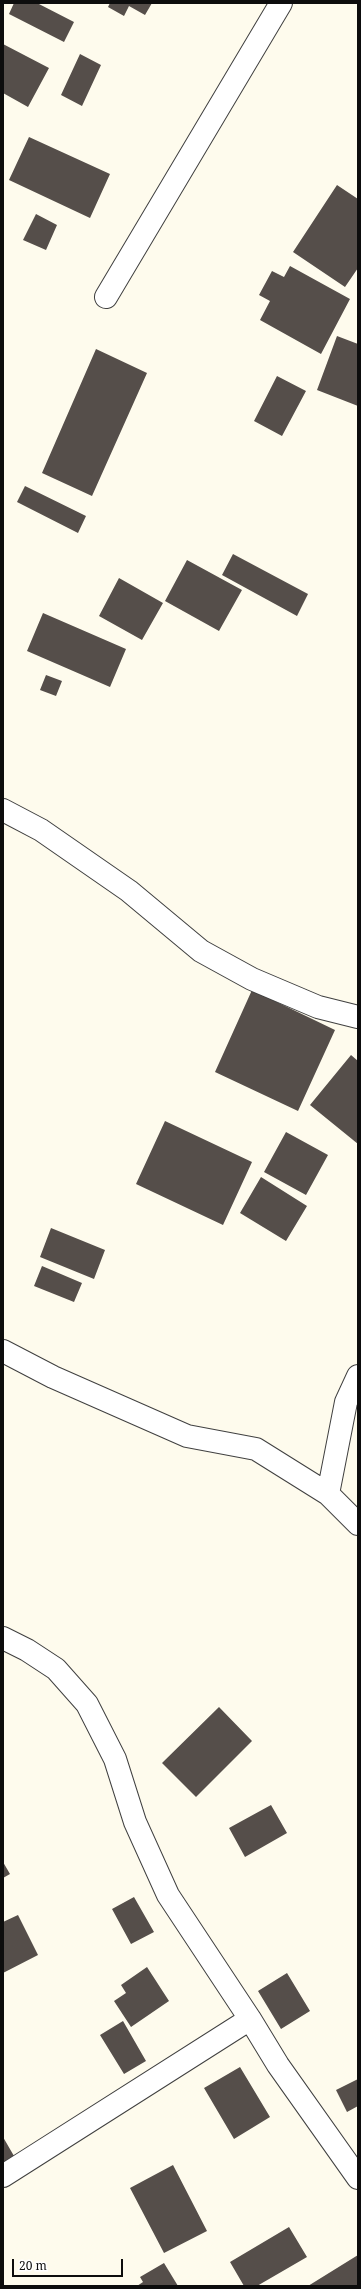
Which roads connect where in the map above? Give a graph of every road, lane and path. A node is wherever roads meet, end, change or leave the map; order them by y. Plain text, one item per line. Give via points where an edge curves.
1 (281, 3) edge
2 (106, 296) dead end
3 (3, 810) edge
4 (358, 1017) edge
5 (3, 1351) edge
6 (358, 1376) edge
7 (328, 1494) junction
8 (358, 1524) edge
9 (3, 1638) edge
10 (250, 2019) junction
11 (3, 2176) edge
12 (358, 2178) edge

1 - 2 street
3 - 4 street via 41,830 129,891 201,951 252,979 318,1007
5 - 7 street via 52,1377 187,1436 256,1449
6 - 7 street via 346,1402
7 - 8 street
9 - 10 street via 56,1669 87,1704 115,1759 135,1822 168,1895
10 - 11 street
10 - 12 street via 278,2066

